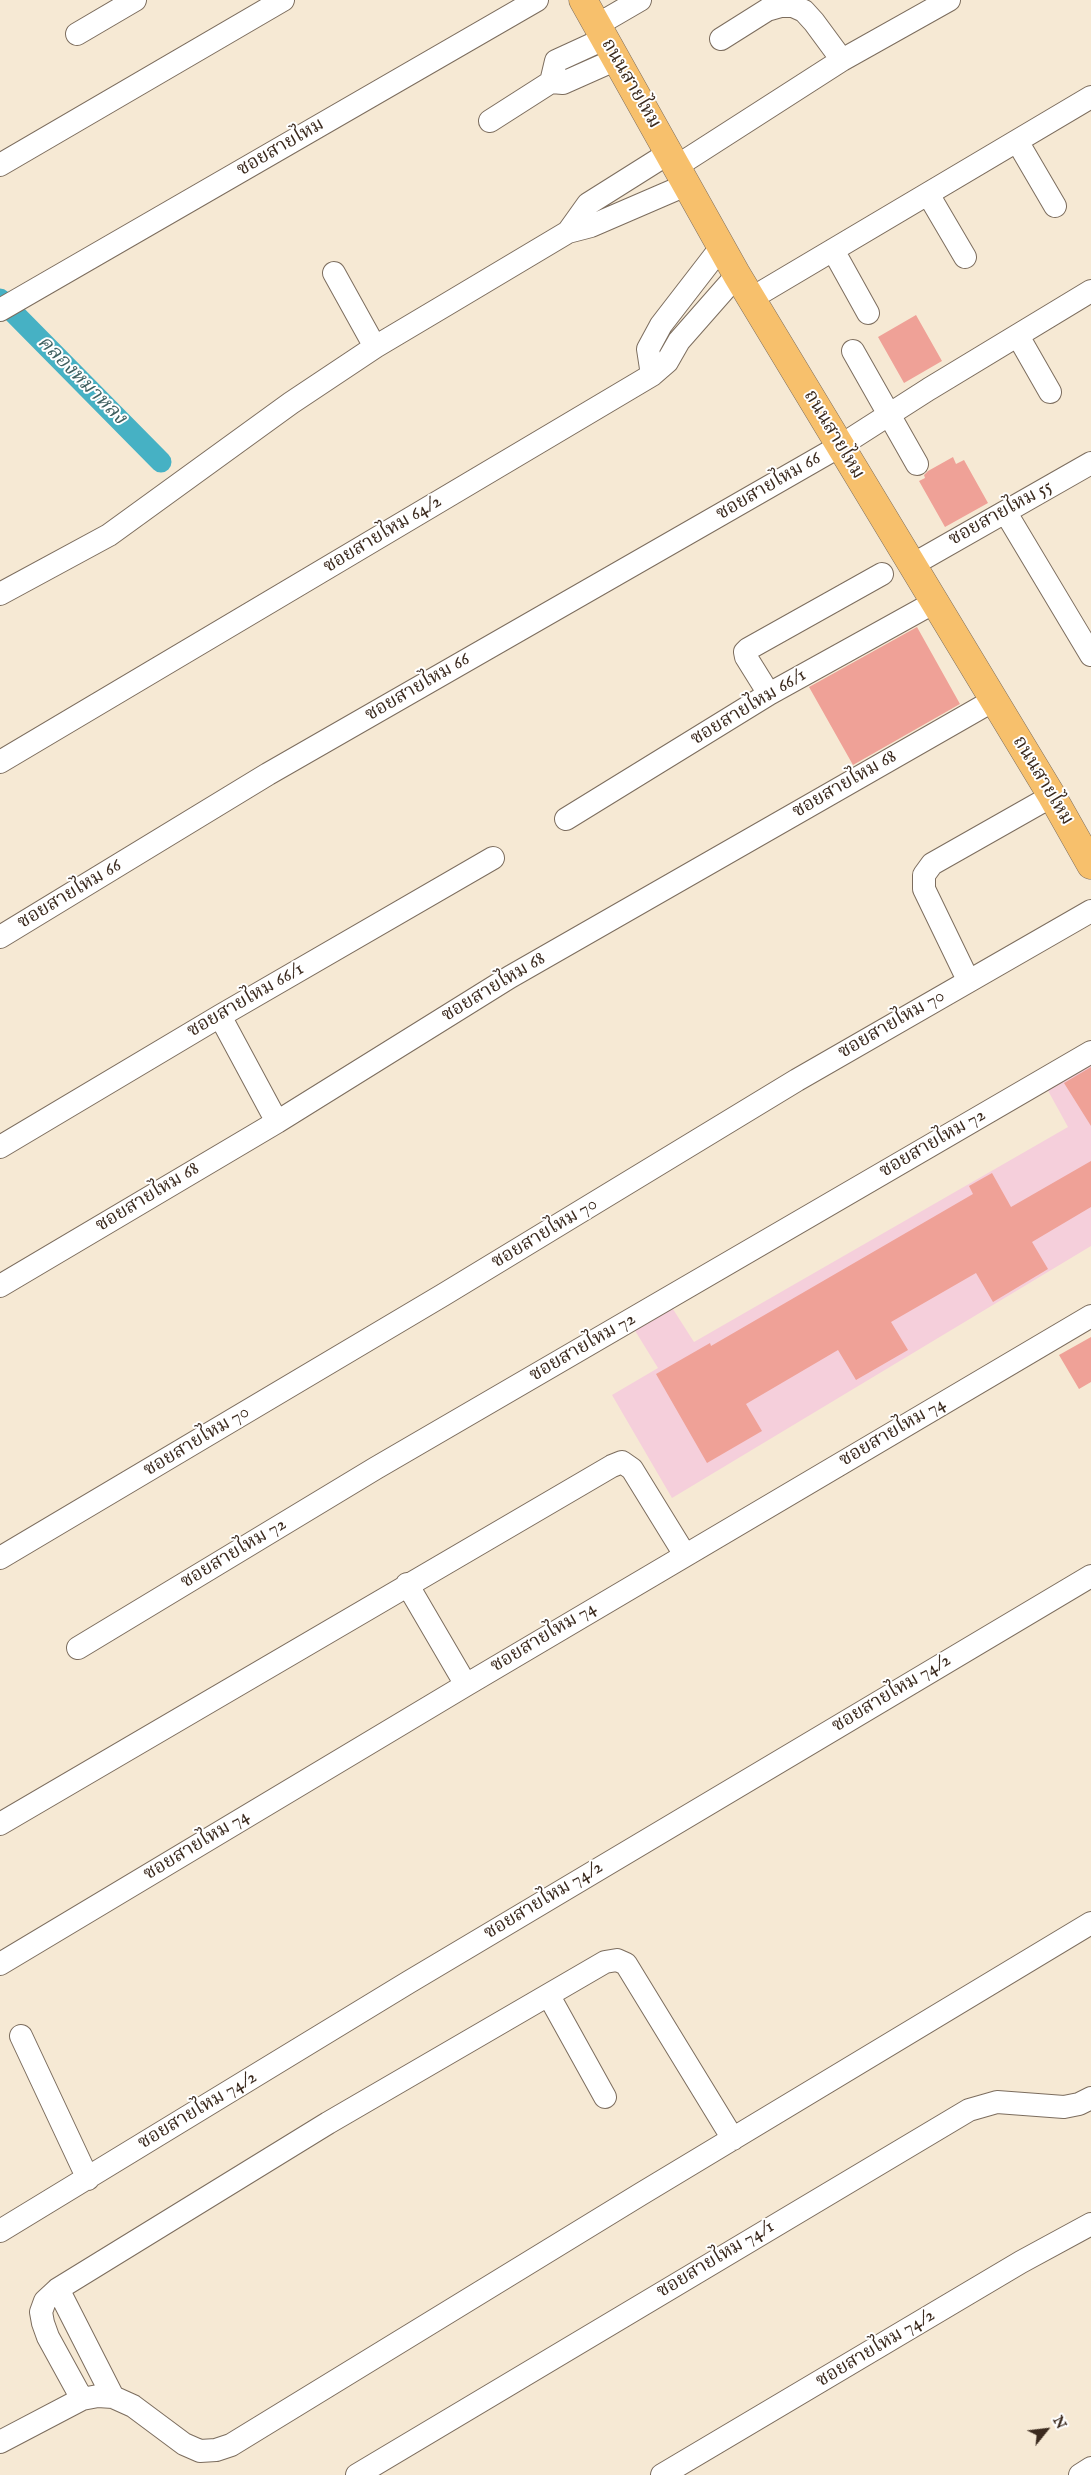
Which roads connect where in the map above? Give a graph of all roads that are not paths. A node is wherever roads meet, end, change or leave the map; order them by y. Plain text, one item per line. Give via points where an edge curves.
1 (134, 0) edge
2 (284, 0) edge
3 (536, 0) edge
4 (583, 0) edge
5 (640, 0) edge
6 (949, 0) edge
7 (77, 34) dead end
8 (721, 39) dead end
9 (606, 41) junction
10 (842, 60) junction
11 (1091, 97) edge
12 (490, 121) dead end
13 (1017, 141) junction
14 (0, 165) edge
15 (677, 168) junction
16 (928, 194) junction
17 (1054, 206) dead end
18 (568, 232) junction
19 (722, 246) junction
20 (833, 250) junction
21 (965, 256) dead end
22 (334, 273) dead end
23 (737, 275) junction
24 (1091, 291) edge
25 (752, 298) junction
26 (0, 310) edge
27 (868, 313) dead end
28 (1018, 336) junction
29 (375, 348) junction
30 (853, 351) dead end
31 (652, 375) junction
32 (1050, 392) dead end
33 (889, 415) junction
34 (840, 446) junction
35 (917, 464) dead end
36 (1091, 464) edge
37 (1006, 513) junction
38 (912, 565) junction
39 (882, 574) dead end
40 (0, 594) edge
41 (935, 602) junction
42 (1091, 655) edge
43 (769, 694) junction
44 (994, 700) junction
45 (0, 762) edge
46 (1052, 796) junction
47 (566, 819) dead end
48 (493, 858) dead end
49 (1091, 865) edge
50 (1091, 911) edge
51 (0, 937) edge
52 (968, 980) junction
53 (220, 1016) junction
54 (1091, 1052) edge
55 (277, 1122) junction
56 (0, 1148) edge
57 (0, 1286) edge
58 (1091, 1316) edge
59 (685, 1555) junction
60 (0, 1558) edge
61 (1091, 1576) edge
62 (407, 1584) junction
63 (78, 1648) dead end
64 (466, 1685) junction
65 (0, 1824) edge
66 (1091, 1923) edge
67 (0, 1964) edge
68 (548, 1996) junction
69 (21, 2036) dead end
70 (605, 2096) dead end
71 (1091, 2098) edge
72 (733, 2139) junction
73 (88, 2178) junction
74 (1091, 2224) edge
75 (0, 2231) edge
76 (58, 2289) junction
77 (113, 2397) junction
78 (82, 2399) junction
79 (0, 2442) edge
80 (1091, 2468) edge
81 (357, 2475) edge
82 (662, 2475) edge
83 (1080, 2475) edge

1 - 7 street
2 - 14 street
3 - 26 street, ซอยสายไหม
4 - 9 main road, ถนนสายไหม
5 - 9 street
6 - 10 street
8 - 10 street via 768,10 793,6 814,22
9 - 12 street via 556,62 551,82
9 - 15 main road, ถนนสายไหม
10 - 15 street
11 - 13 street
13 - 16 street
13 - 17 street
15 - 18 street via 592,226
15 - 18 street via 588,204
15 - 19 main road, ถนนสายไหม
16 - 20 street
16 - 21 street
18 - 29 street
19 - 23 main road, ถนนสายไหม
19 - 31 street via 661,325 648,349
20 - 25 street
20 - 27 street
22 - 29 street
23 - 25 main road, ถนนสายไหม
23 - 31 street, ซอยสายไหม 64/2 via 679,341 667,362
24 - 28 street, ซอยสายไหม 66
25 - 34 main road, ถนนสายไหม
28 - 32 street
28 - 33 street, ซอยสายไหม 66
29 - 40 street via 291,403 109,535
30 - 33 street
31 - 45 street, ซอยสายไหม 64/2
33 - 34 street, ซอยสายไหม 66
33 - 35 street
34 - 38 main road, ถนนสายไหม
34 - 51 street, ซอยสายไหม 66 via 268,774
36 - 37 street, ซอยสายไหม 55
37 - 38 street, ซอยสายไหม 55
37 - 42 street
38 - 41 main road, ถนนสายไหม
39 - 43 street via 748,649 746,657
41 - 43 street, ซอยสายไหม 66/1
41 - 44 main road, ถนนสายไหม
43 - 47 street, ซอยสายไหม 66/1
44 - 46 main road, ถนนสายไหม
44 - 55 street, ซอยสายไหม 68 via 510,977
46 - 49 main road, ถนนสายไหม
46 - 52 street via 932,864 924,875 924,888
48 - 53 street, ซอยสายไหม 66/1
50 - 52 street, ซอยสายไหม 70
52 - 60 street, ซอยสายไหม 70
53 - 55 street
53 - 56 street, ซอยสายไหม 66/1
54 - 63 street, ซอยสายไหม 72 via 376,1468
55 - 57 street, ซอยสายไหม 68
58 - 59 street, ซอยสายไหม 74
59 - 62 street via 632,1469 622,1462
59 - 64 street, ซอยสายไหม 74
61 - 73 street, ซอยสายไหม 74/2 via 418,1977
62 - 64 street
62 - 65 street
64 - 67 street, ซอยสายไหม 74
66 - 72 street
68 - 70 street
68 - 72 street via 605,1962 617,1960 626,1964
68 - 76 street via 328,2123
69 - 73 street
71 - 81 street, ซอยสายไหม 74/1 via 1064,2107 997,2102 969,2110
72 - 77 street via 231,2445 200,2451 184,2444 133,2406
73 - 75 street, ซอยสายไหม 74/2
74 - 82 street, ซอยสายไหม 74/2 via 1021,2262
76 - 77 street
76 - 78 street via 45,2301 41,2312 48,2337
77 - 78 street
78 - 79 street
80 - 83 street

